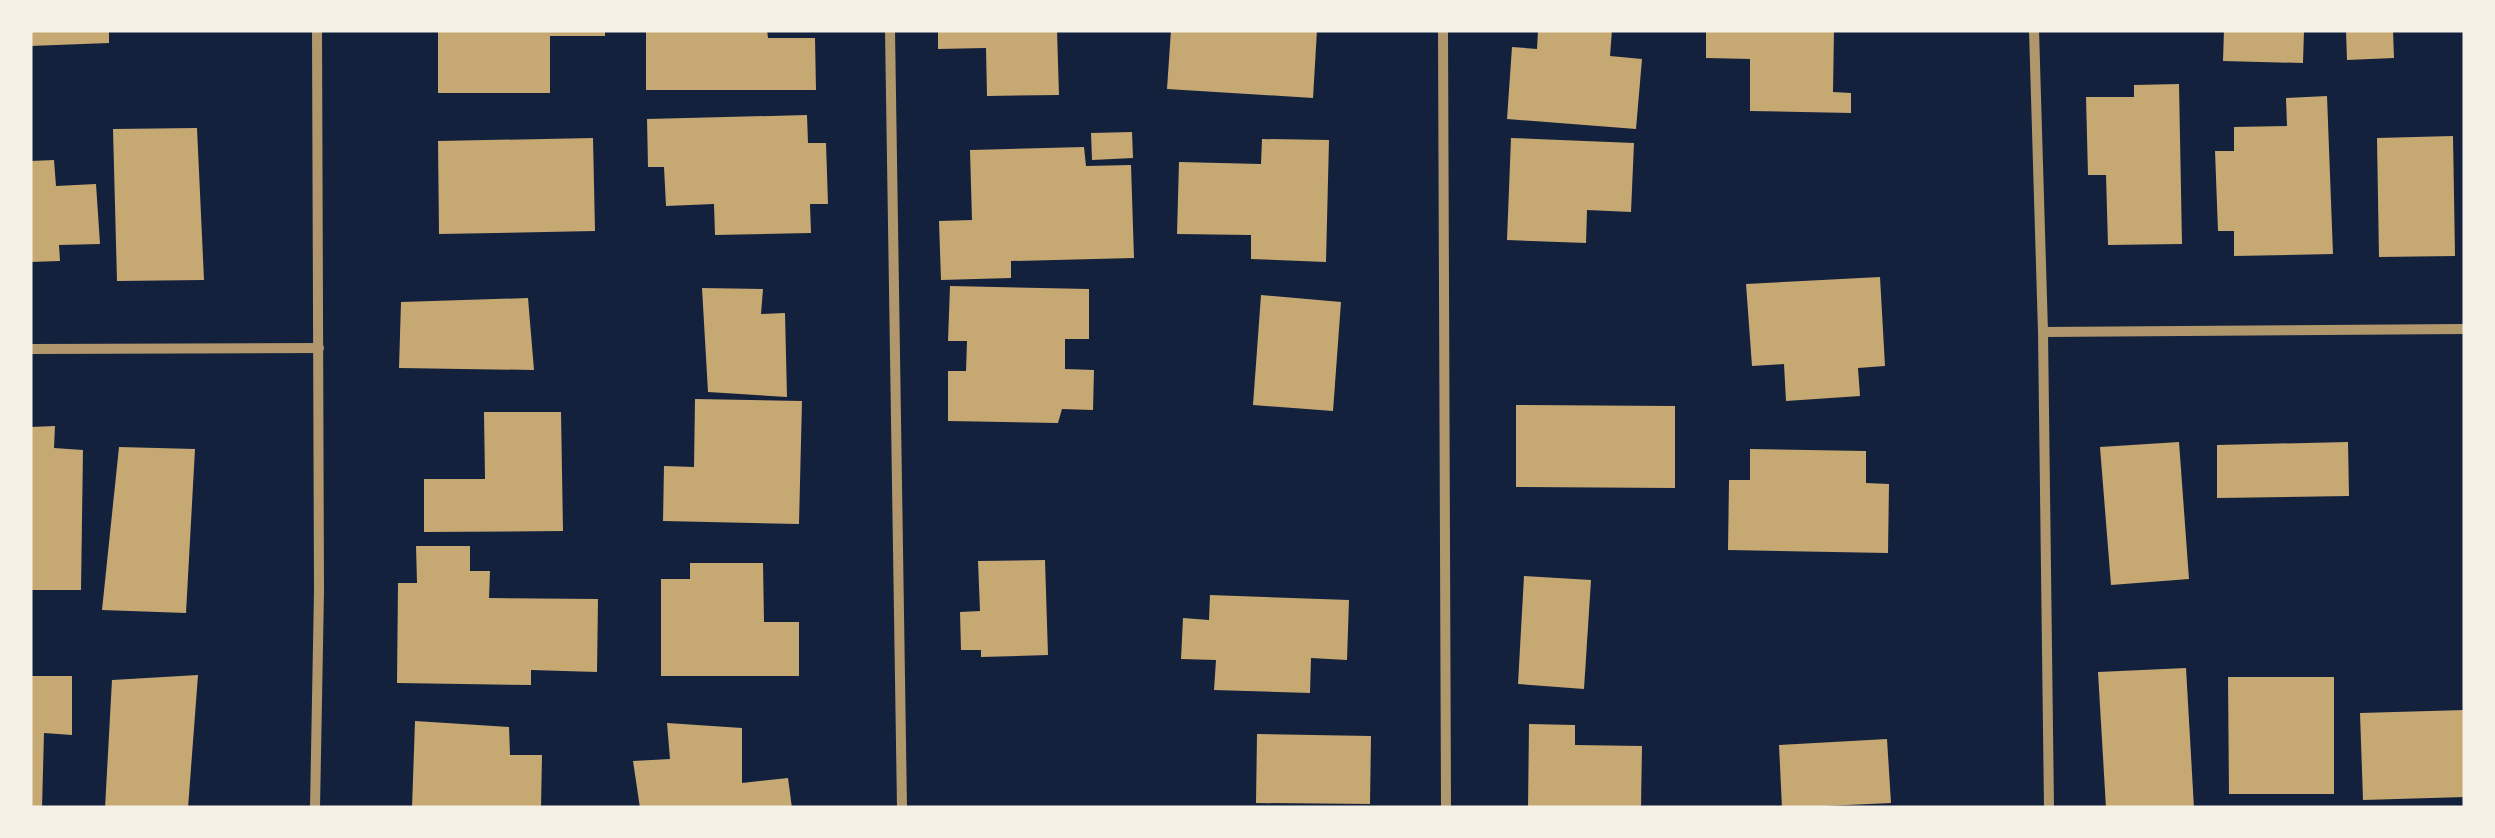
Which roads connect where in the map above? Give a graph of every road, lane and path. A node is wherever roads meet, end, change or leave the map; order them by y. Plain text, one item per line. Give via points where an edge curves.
1 (318, 30) edge
2 (890, 30) edge
3 (1443, 30) edge
4 (2034, 30) edge
5 (2465, 328) edge
6 (2043, 332) junction
7 (319, 348) junction
8 (30, 349) edge
9 (315, 808) edge
10 (902, 808) edge
11 (1446, 808) edge
12 (2049, 808) edge

1 - 7 street
2 - 10 street
3 - 11 street
4 - 6 street
5 - 6 street
6 - 12 street
7 - 8 street
7 - 9 street

